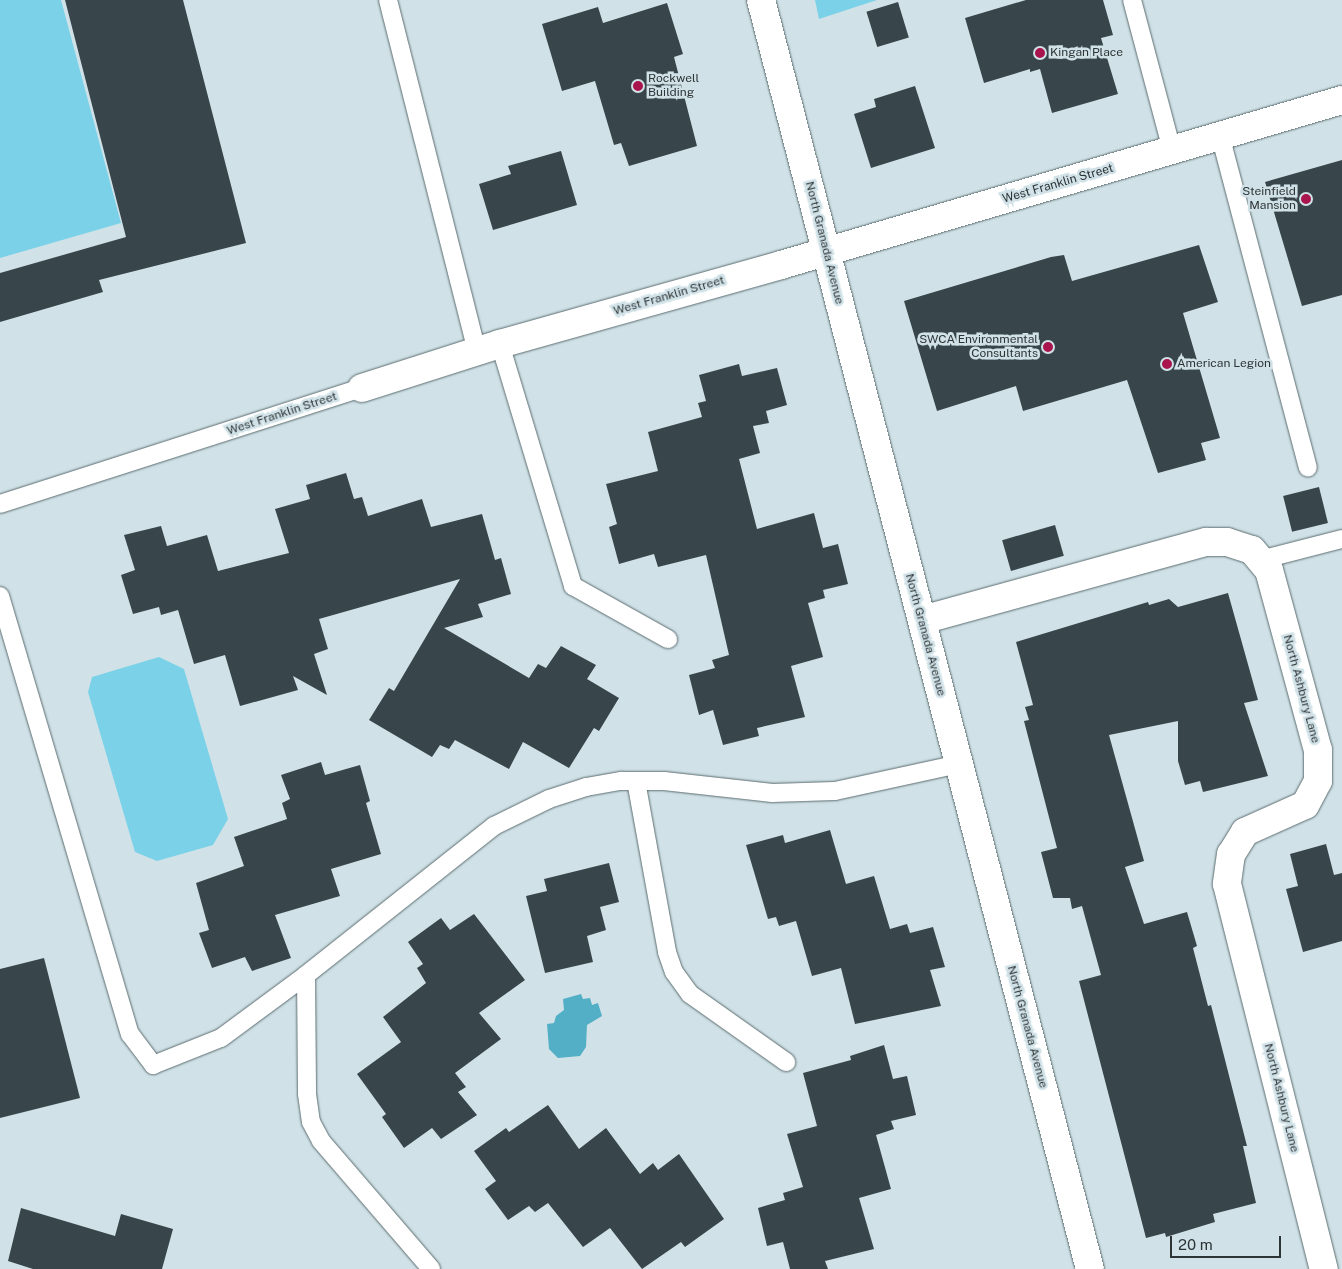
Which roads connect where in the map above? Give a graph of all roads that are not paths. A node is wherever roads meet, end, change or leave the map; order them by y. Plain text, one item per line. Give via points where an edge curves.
1 (388, 0) edge
2 (762, 0) edge
3 (1132, 0) edge
4 (1342, 100) edge
5 (1220, 135) junction
6 (1172, 150) junction
7 (826, 252) junction
8 (489, 347) junction
9 (362, 388) joint
10 (1308, 468) dead end
11 (0, 504) edge
12 (1342, 539) edge
13 (1260, 560) junction
14 (0, 596) edge
15 (922, 620) junction
16 (668, 639) dead end
17 (959, 764) junction
18 (636, 782) junction
19 (306, 975) junction
20 (786, 1062) dead end
21 (432, 1269) edge
22 (1090, 1269) edge
23 (1324, 1269) edge

1 - 8 lane
2 - 7 street, North Granada Avenue
3 - 6 lane
4 - 5 street, West Franklin Street
5 - 6 street, West Franklin Street
5 - 10 lane
6 - 7 street, West Franklin Street
7 - 8 street, West Franklin Street
7 - 15 street, North Granada Avenue
8 - 9 street, West Franklin Street
8 - 16 lane via 573,586
9 - 11 lane, West Franklin Street
12 - 13 lane
13 - 15 street, North Ashbury Lane via 1252,550 1244,547 1228,542 1206,542
13 - 23 street, North Ashbury Lane via 1269,570 1318,750 1318,781 1306,805 1245,832 1231,854 1228,884
14 - 19 lane via 130,1034 153,1066 221,1038
15 - 17 street, North Granada Avenue
17 - 18 lane via 835,791 772,793
17 - 22 street, North Granada Avenue
18 - 19 lane via 586,787 549,799 494,826
18 - 20 lane via 666,952 674,972 690,994
19 - 21 lane via 307,1094 311,1122 321,1141

